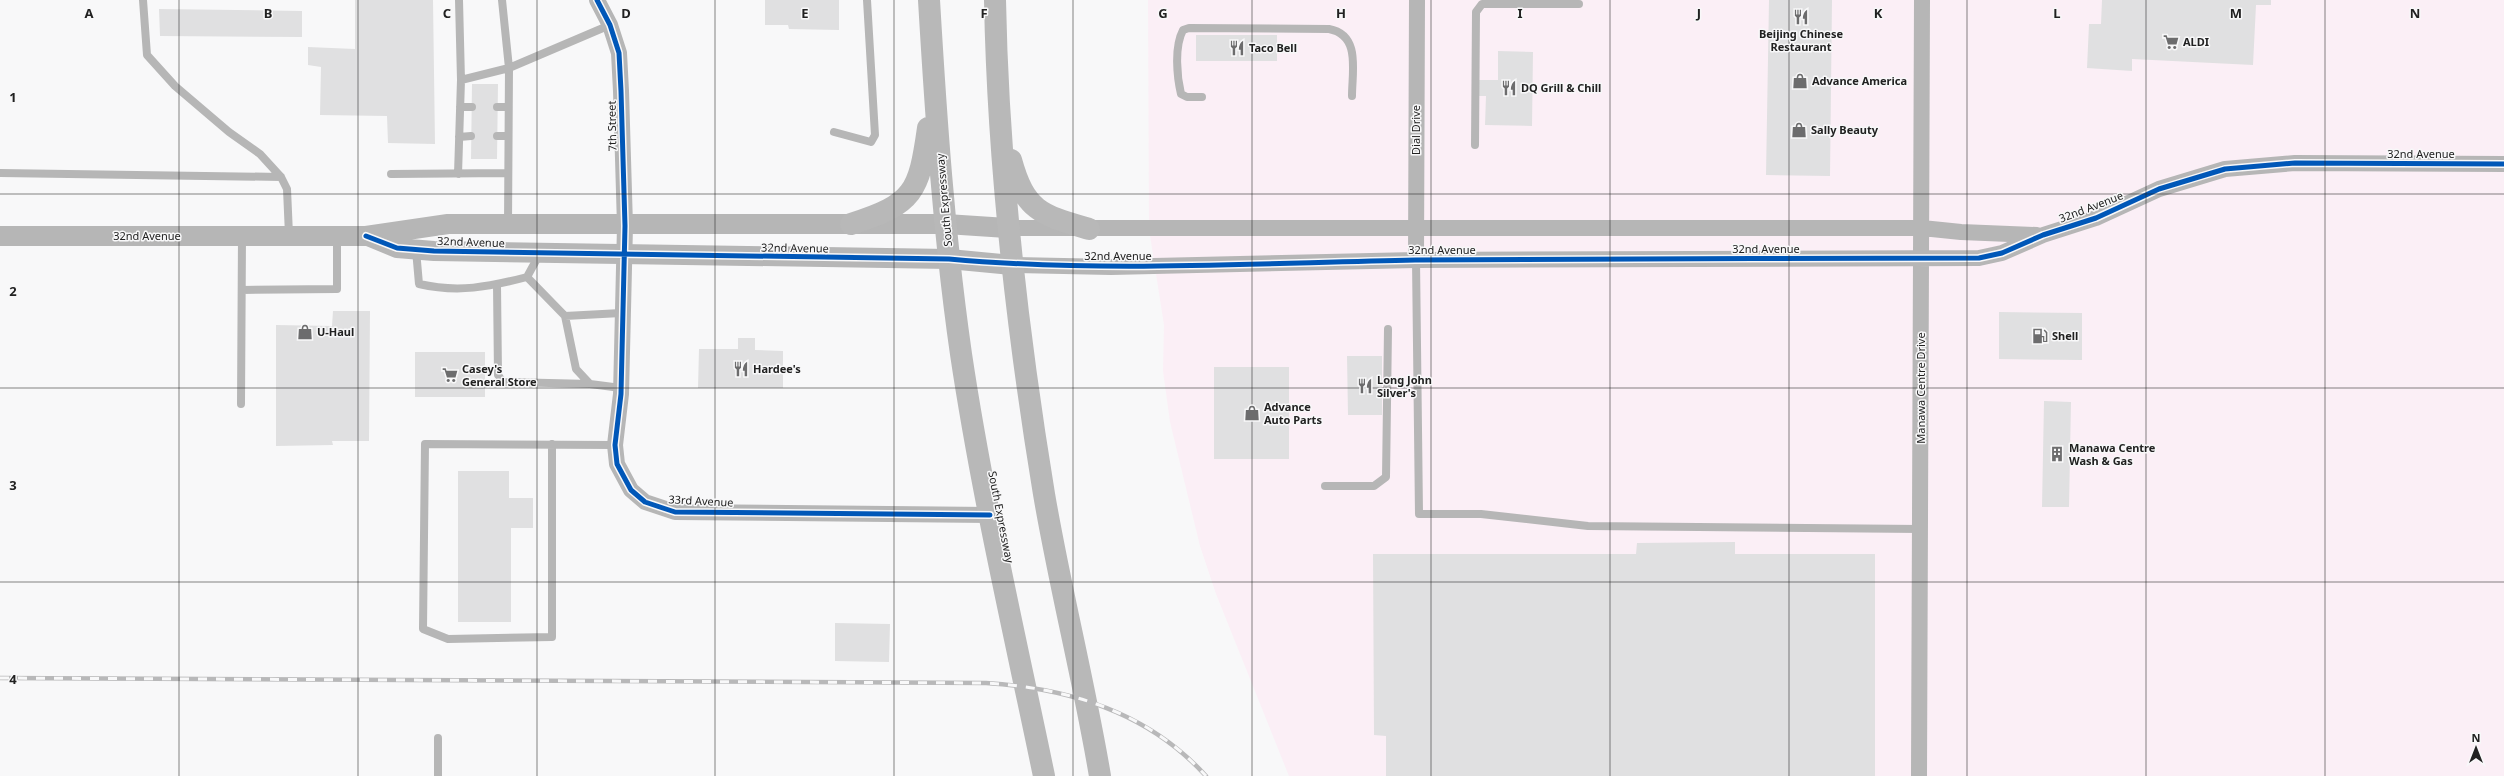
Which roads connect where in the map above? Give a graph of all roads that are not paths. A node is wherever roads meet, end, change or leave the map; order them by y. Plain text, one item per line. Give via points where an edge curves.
1 (143, 0) edge
2 (459, 0) edge
3 (502, 0) edge
4 (597, 0) edge
5 (866, 0) edge
6 (929, 0) edge
7 (995, 0) edge
8 (1417, 0) edge
9 (1922, 0) edge
10 (1579, 4) dead end
11 (610, 25) junction
12 (509, 68) junction
13 (461, 80) junction
14 (934, 87) junction
15 (1352, 96) dead end
16 (1202, 97) dead end
17 (460, 107) junction
18 (472, 107) dead end
19 (498, 107) dead end
20 (508, 107) junction
21 (1000, 120) junction
22 (834, 132) dead end
23 (471, 136) dead end
24 (497, 136) dead end
25 (508, 136) junction
26 (459, 137) junction
27 (1474, 145) dead end
28 (2504, 164) edge
29 (0, 173) edge
30 (508, 173) junction
31 (391, 174) dead end
32 (458, 174) junction
33 (281, 177) junction
34 (508, 224) junction
35 (851, 224) junction
36 (946, 224) junction
37 (624, 226) junction
38 (1007, 228) junction
39 (1416, 228) junction
40 (1922, 228) junction
41 (1089, 229) junction
42 (410, 230) junction
43 (242, 235) junction
44 (290, 235) junction
45 (337, 235) junction
46 (2043, 235) junction
47 (0, 236) edge
48 (366, 236) junction
49 (416, 250) junction
50 (540, 254) junction
51 (623, 256) junction
52 (949, 259) junction
53 (1922, 259) junction
54 (1416, 260) junction
55 (1012, 265) junction
56 (527, 277) junction
57 (497, 285) junction
58 (242, 290) junction
59 (621, 312) junction
60 (565, 316) junction
61 (1388, 329) dead end
62 (590, 384) junction
63 (621, 388) junction
64 (241, 404) dead end
65 (552, 444) junction
66 (615, 444) junction
67 (1325, 486) dead end
68 (990, 516) junction
69 (1921, 529) junction
70 (438, 738) dead end
71 (438, 776) edge
72 (1044, 776) edge
73 (1100, 776) edge
74 (1919, 776) edge

1 - 33 lane via 147,54 175,86 229,132 260,154
2 - 13 lane
3 - 12 lane
4 - 11 street, 7th Street
5 - 22 lane via 875,135 871,142
6 - 14 main road, South Expressway
7 - 21 main road
8 - 39 street, Dial Drive
9 - 40 street, Manawa Centre Drive
10 - 27 lane via 1482,4 1476,12
11 - 12 lane
11 - 37 street, 7th Street via 619,53
12 - 13 lane
12 - 20 lane
13 - 17 lane
14 - 35 main road via 924,155 915,187 896,207
14 - 36 main road, South Expressway
15 - 16 lane via 1352,50 1347,37 1340,31 1189,28 1183,30 1179,43 1179,85 1181,94 1186,97
17 - 18 lane
17 - 26 lane
19 - 20 lane
20 - 25 lane
21 - 38 main road
21 - 41 main road via 1018,184 1027,199 1038,210 1052,217
23 - 26 lane
24 - 25 lane
25 - 30 lane
26 - 32 lane
28 - 46 street, 32nd Avenue via 2295,163 2225,169 2159,189 2096,218
29 - 33 lane
30 - 32 lane
30 - 34 lane
31 - 32 lane
33 - 44 lane via 287,190
34 - 37 street, 32nd Avenue
34 - 42 street, 32nd Avenue via 448,224
35 - 36 street, 32nd Avenue
35 - 37 street, 32nd Avenue
36 - 38 street, 32nd Avenue
36 - 52 main road, South Expressway
37 - 51 street, 7th Street
38 - 41 street, 32nd Avenue
38 - 55 main road
39 - 40 street, 32nd Avenue
39 - 41 street, 32nd Avenue
39 - 54 street, Dial Drive
40 - 46 street, 32nd Avenue
40 - 53 street, Manawa Centre Drive
42 - 48 street, 32nd Avenue
42 - 49 lane
43 - 44 street, 32nd Avenue
43 - 47 street, 32nd Avenue
43 - 58 lane
44 - 45 street, 32nd Avenue
45 - 48 street, 32nd Avenue
45 - 58 lane via 337,289
46 - 53 street, 32nd Avenue via 2002,253 1979,258
48 - 49 street, 32nd Avenue via 397,248
49 - 50 street, 32nd Avenue
49 - 57 lane via 419,284 440,289 486,288
50 - 51 street, 32nd Avenue
50 - 56 lane
51 - 52 street, 32nd Avenue
51 - 59 street, 33rd Avenue
52 - 55 street, 32nd Avenue
52 - 68 main road, South Expressway via 961,354
53 - 54 street, 32nd Avenue
53 - 69 street, Manawa Centre Drive
54 - 55 street, 32nd Avenue via 1111,267
54 - 69 lane via 1419,514 1481,514 1588,526
55 - 73 main road via 1044,495
56 - 57 lane
56 - 60 lane
57 - 62 lane via 498,375 503,382
58 - 64 lane
59 - 60 lane
59 - 63 street, 33rd Avenue
60 - 62 lane via 576,369
61 - 67 lane via 1386,477 1374,486
62 - 63 lane
63 - 66 street, 33rd Avenue
65 - 65 lane via 425,444 423,629 448,639 552,637
65 - 66 lane
66 - 68 street, 33rd Avenue via 617,464 631,490 646,502 675,512
68 - 72 main road, South Expressway
69 - 74 street, Manawa Centre Drive
70 - 71 lane

